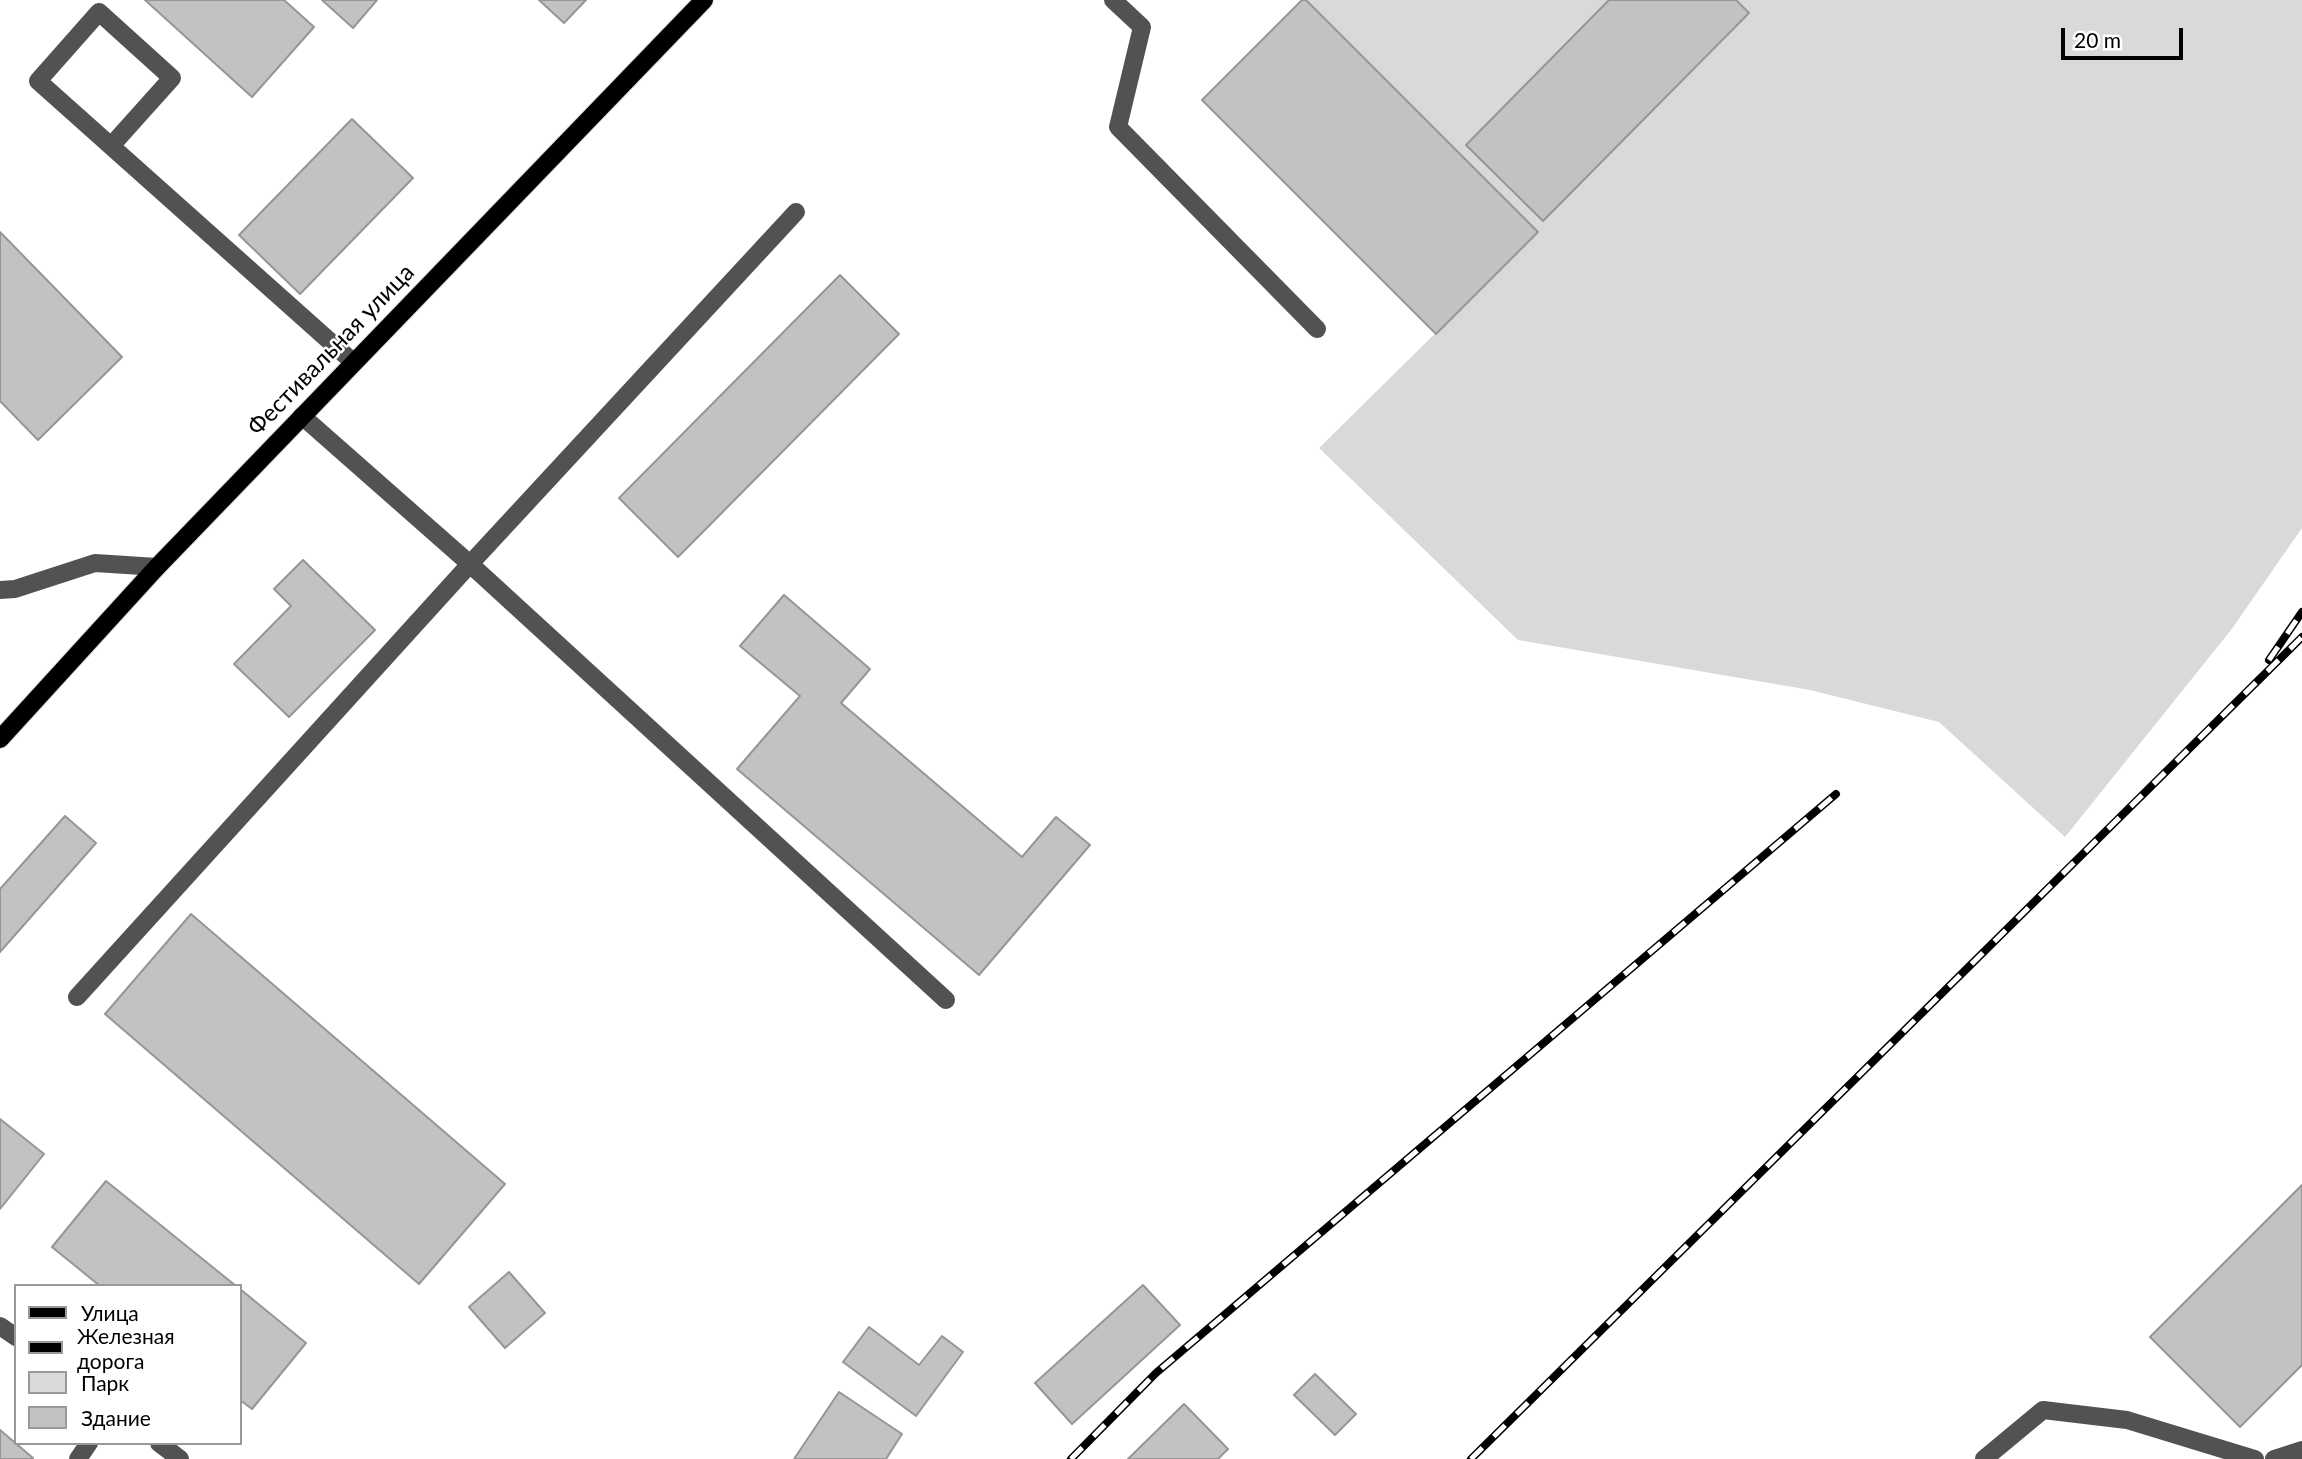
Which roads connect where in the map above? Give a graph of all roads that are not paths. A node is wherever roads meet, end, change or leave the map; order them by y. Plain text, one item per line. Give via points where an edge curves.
1 (704, 0) edge
2 (1113, 0) edge
3 (111, 146) junction
4 (796, 212) dead end
5 (1317, 329) dead end
6 (353, 362) junction
7 (302, 416) junction
8 (470, 565) junction
9 (156, 566) junction
10 (0, 590) edge
11 (0, 739) edge
12 (77, 997) dead end
13 (946, 1000) dead end
14 (162, 1445) edge
15 (2302, 1450) edge
16 (180, 1459) edge
17 (1984, 1459) edge
18 (2255, 1459) edge
19 (2274, 1459) edge

1 - 6 main road, Фестивальная улица
2 - 5 street via 1142,27 1118,127
3 - 3 street via 38,81 99,12 172,78
3 - 6 street
4 - 8 street
6 - 7 main road, Фестивальная улица
7 - 8 street
7 - 9 main road, Фестивальная улица
8 - 12 street
8 - 13 street
9 - 10 street via 96,563
9 - 11 main road, Фестивальная улица
14 - 16 street
15 - 19 street
17 - 18 street via 2043,1410 2127,1420

